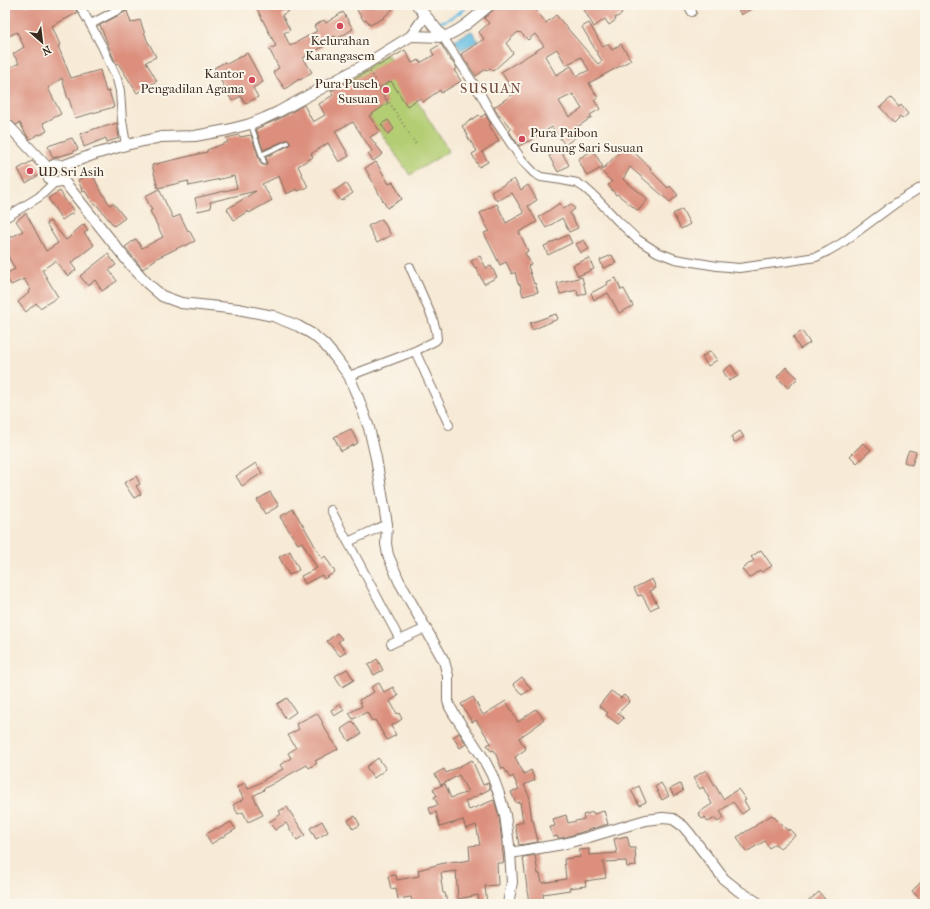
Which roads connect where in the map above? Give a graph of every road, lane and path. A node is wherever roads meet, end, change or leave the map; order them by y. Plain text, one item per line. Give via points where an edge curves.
1 (79, 5) edge
2 (126, 5) edge
3 (417, 5) edge
4 (490, 5) edge
5 (425, 16) junction
6 (91, 24) junction
7 (411, 36) junction
8 (442, 37) junction
9 (366, 64) junction
10 (5, 122) edge
11 (250, 124) junction
12 (288, 143) dead end
13 (126, 145) junction
14 (418, 146) dead end
15 (261, 155) junction
16 (264, 162) dead end
17 (62, 166) junction
18 (54, 177) junction
19 (925, 185) edge
20 (5, 218) edge
21 (410, 267) dead end
22 (415, 350) junction
23 (349, 376) junction
24 (449, 425) dead end
25 (330, 510) dead end
26 (387, 524) junction
27 (348, 542) junction
28 (426, 628) junction
29 (400, 640) junction
30 (391, 644) dead end
31 (510, 853) junction
32 (508, 904) edge
33 (760, 904) edge

1 - 6 street
2 - 6 street
3 - 5 street
4 - 8 street via 457,31
5 - 7 street
5 - 8 street
6 - 13 street via 117,79
7 - 8 street
7 - 9 street
8 - 19 street via 497,124 534,173 541,177 577,183 637,238 657,252 675,259 739,268 816,257 842,243
9 - 11 street via 278,112
9 - 14 path
10 - 18 street
11 - 13 street via 195,136 161,136
11 - 15 lane
12 - 15 lane
13 - 17 street
15 - 16 lane
17 - 18 street via 65,176
17 - 18 street via 51,166
18 - 20 street via 39,197
18 - 23 street via 147,283 162,296 181,303 238,309 273,316 298,326 324,344
21 - 22 street via 437,335 435,341
22 - 23 street
22 - 24 street
23 - 26 street via 374,450
25 - 27 street
26 - 27 street
26 - 28 street via 388,554 399,581
27 - 29 street
28 - 29 street
28 - 31 street via 444,661 448,676 450,707 492,775 505,815
29 - 30 street
31 - 32 street via 512,882
31 - 33 street via 569,842 646,820 673,819 689,833 724,879

